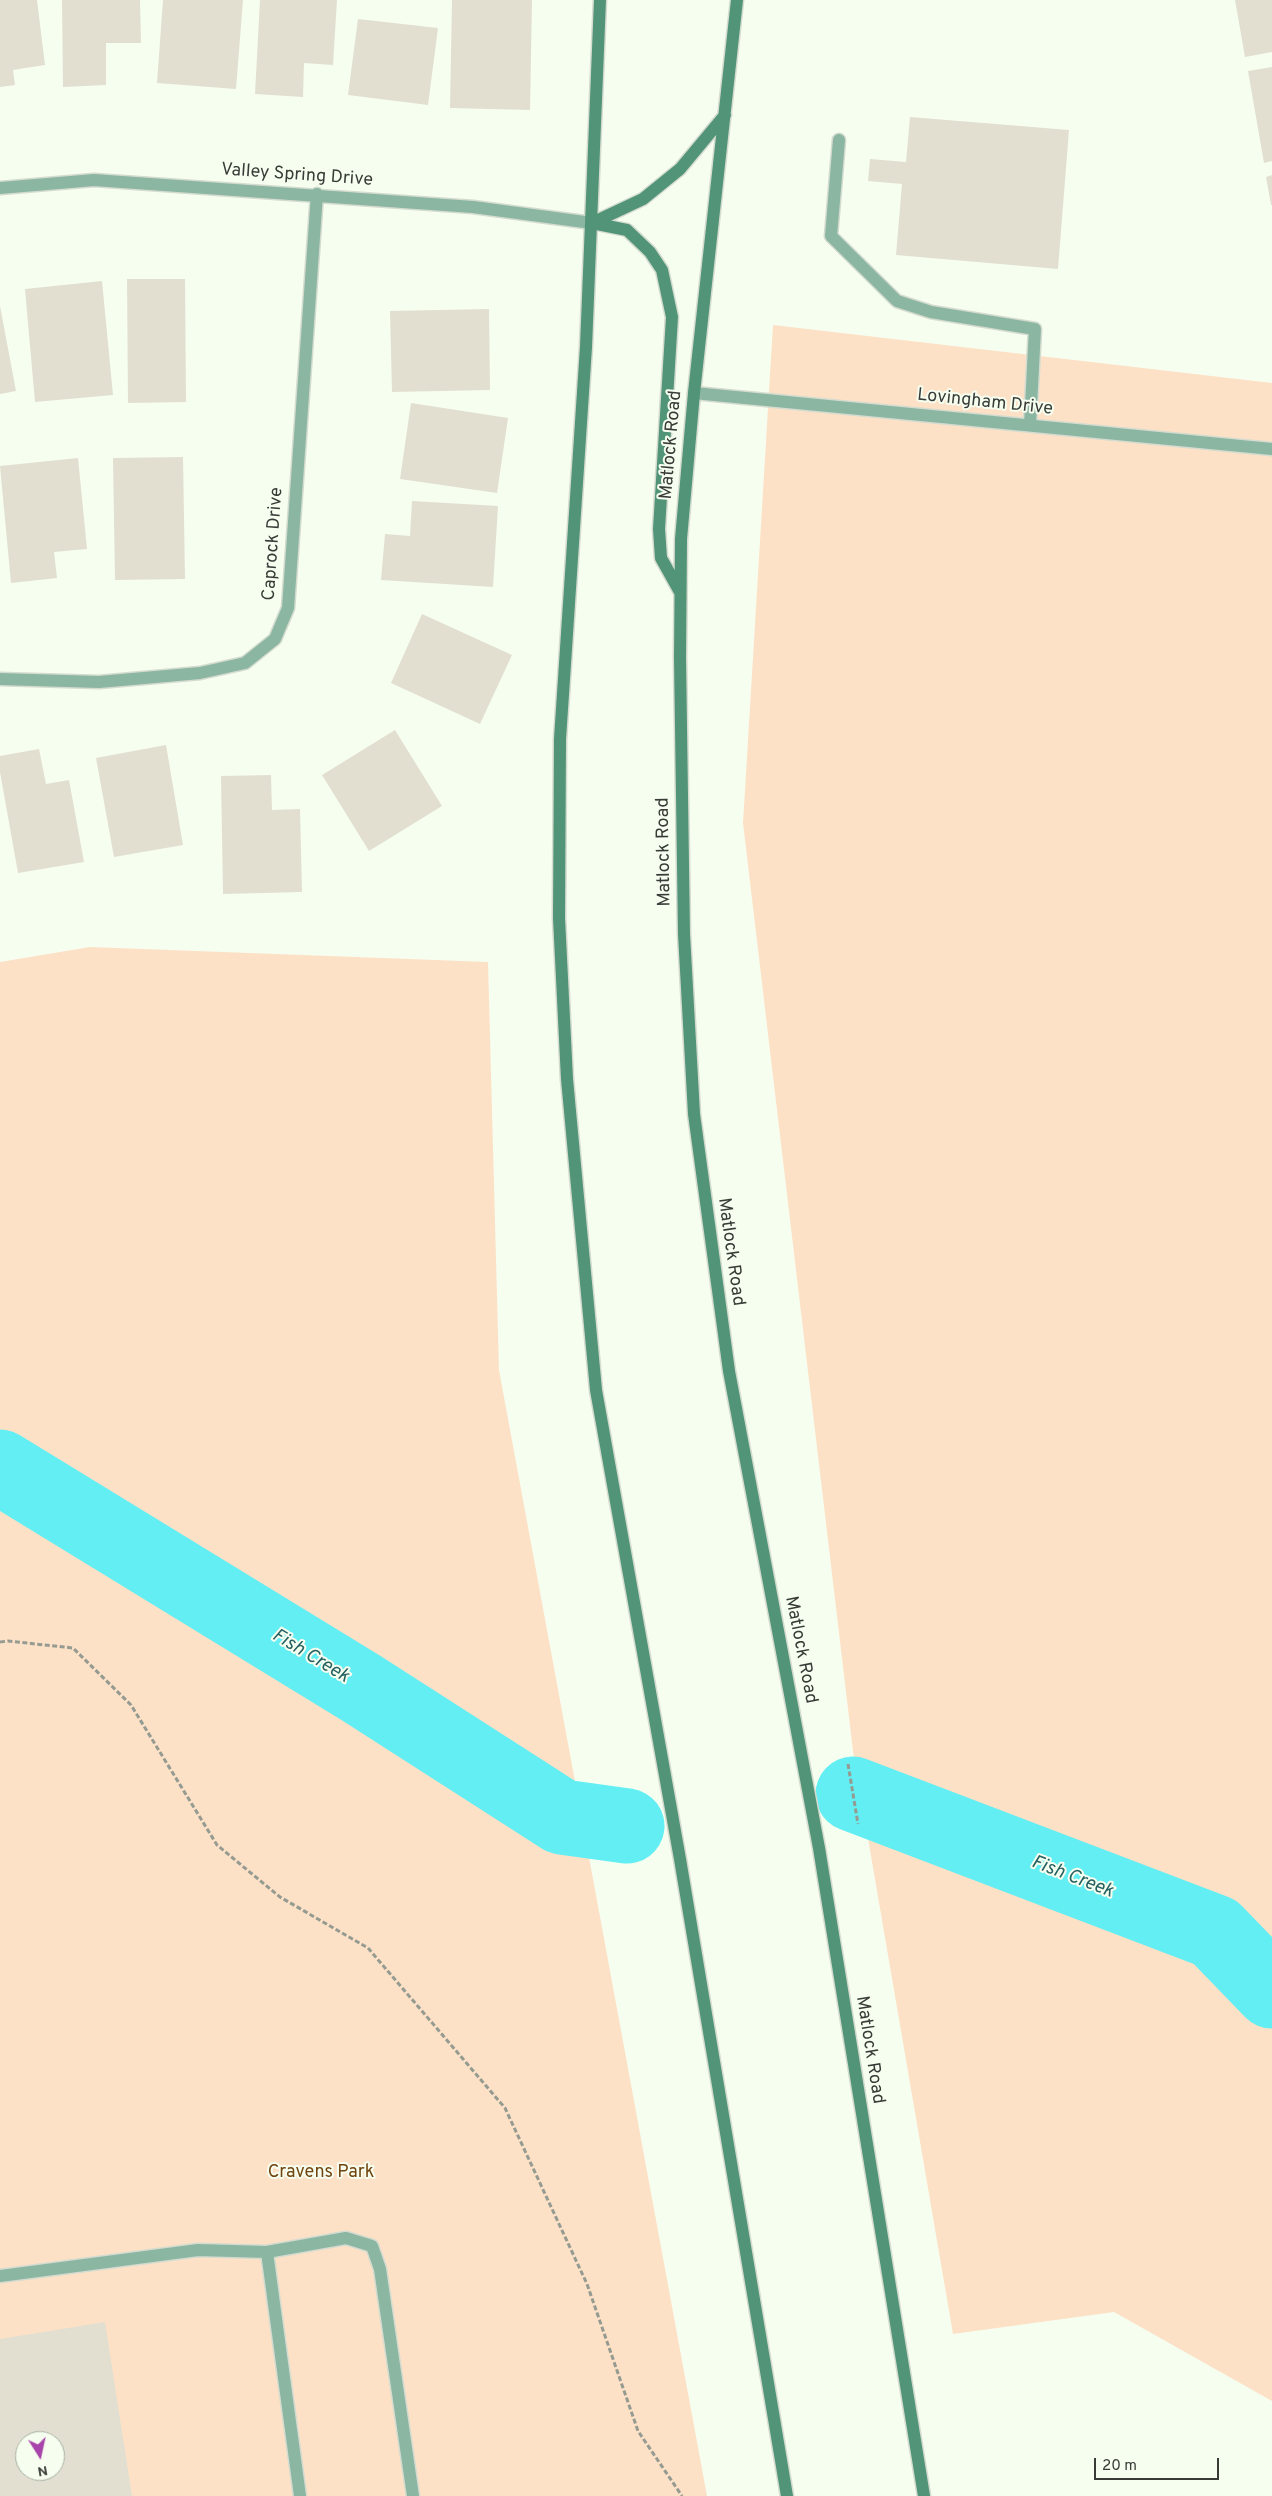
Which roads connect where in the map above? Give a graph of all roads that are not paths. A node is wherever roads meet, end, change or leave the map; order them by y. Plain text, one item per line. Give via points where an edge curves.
1 (600, 0) edge
2 (736, 0) edge
3 (725, 116) junction
4 (839, 140) dead end
5 (0, 188) edge
6 (318, 194) junction
7 (592, 223) junction
8 (694, 392) junction
9 (1030, 425) junction
10 (1272, 449) edge
11 (680, 592) junction
12 (0, 679) edge
13 (267, 2252) junction
14 (0, 2276) edge
15 (300, 2496) edge
16 (413, 2496) edge
17 (787, 2496) edge
18 (924, 2496) edge

1 - 7 main road
2 - 3 main road, Matlock Road
3 - 7 main road via 680,169 642,199
3 - 8 main road, Matlock Road
4 - 9 street via 831,236 898,300 931,312 1036,329
5 - 6 street, Valley Spring Drive via 94,180
6 - 7 street, Valley Spring Drive via 474,207
6 - 12 street, Caprock Drive via 288,608 275,639 245,664 200,673 99,682
7 - 11 main road via 627,230 650,252 662,270 672,317 658,529 661,558
7 - 17 main road via 561,720 559,918 567,1079 596,1390 665,1770
8 - 9 street, Lovingham Drive
8 - 11 main road, Matlock Road via 680,539
9 - 10 street, Lovingham Drive
11 - 18 main road, Matlock Road via 684,934 694,1114 729,1371 819,1848
13 - 14 street via 198,2250
13 - 15 street
13 - 16 street via 346,2238 372,2246 380,2269

